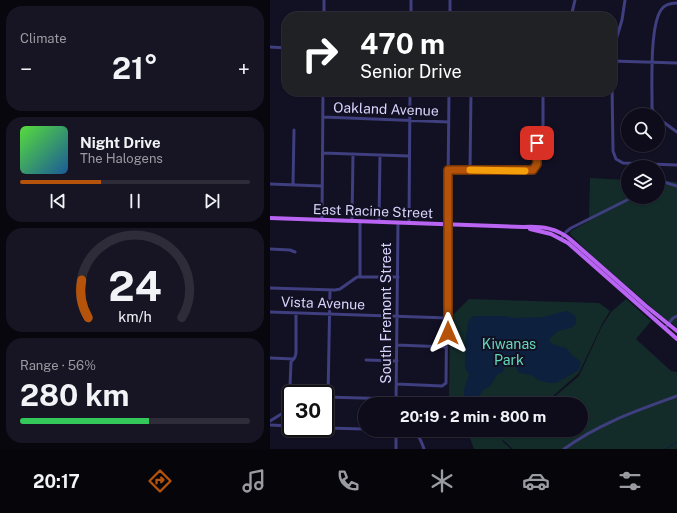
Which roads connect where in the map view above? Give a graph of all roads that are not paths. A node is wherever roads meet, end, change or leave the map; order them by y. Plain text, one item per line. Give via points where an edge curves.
1 (324, 0) edge
2 (411, 0) edge
3 (450, 0) edge
4 (575, 0) edge
5 (625, 0) edge
6 (677, 3) edge
7 (324, 12) edge
8 (411, 12) edge
9 (450, 12) edge
10 (572, 12) edge
11 (617, 36) edge
12 (270, 47) edge
13 (282, 48) edge
14 (617, 61) edge
15 (653, 62) junction
16 (677, 63) edge
17 (323, 96) edge
18 (410, 96) edge
19 (449, 96) edge
20 (471, 96) edge
21 (543, 96) edge
22 (612, 96) edge
23 (652, 108) edge
24 (323, 117) junction
25 (410, 121) junction
26 (449, 122) junction
27 (665, 123) edge
28 (294, 130) dead end
29 (677, 132) edge
30 (323, 153) junction
31 (353, 154) junction
32 (380, 155) junction
33 (409, 156) junction
34 (621, 162) edge
35 (665, 165) edge
36 (677, 165) edge
37 (448, 170) junction
38 (470, 170) junction
39 (665, 183) edge
40 (270, 184) edge
41 (293, 185) junction
42 (322, 186) junction
43 (677, 186) edge
44 (621, 203) edge
45 (270, 218) edge
46 (322, 220) junction
47 (352, 221) junction
48 (360, 221) junction
49 (379, 222) junction
50 (398, 223) junction
51 (409, 223) junction
52 (448, 224) junction
53 (523, 227) junction
54 (564, 234) junction
55 (561, 239) junction
56 (270, 249) edge
57 (295, 252) dead end
58 (360, 277) junction
59 (398, 277) junction
60 (270, 288) edge
61 (330, 290) junction
62 (270, 312) edge
63 (296, 312) junction
64 (329, 314) junction
65 (397, 316) junction
66 (677, 316) edge
67 (448, 318) junction
68 (668, 324) junction
69 (665, 328) junction
70 (677, 331) edge
71 (677, 339) edge
72 (397, 345) junction
73 (447, 347) junction
74 (270, 358) edge
75 (294, 358) junction
76 (366, 360) dead end
77 (397, 361) junction
78 (397, 384) junction
79 (291, 385) edge
80 (327, 385) edge
81 (677, 396) edge
82 (334, 397) edge
83 (396, 397) edge
84 (358, 398) edge
85 (282, 414) edge
86 (270, 421) edge
87 (270, 426) edge
88 (282, 426) edge
89 (334, 428) edge
90 (358, 429) edge
91 (396, 437) edge
92 (419, 437) edge
93 (396, 449) edge
94 (424, 449) edge
95 (564, 449) edge

1 - 7 street
2 - 8 street
3 - 9 street
4 - 10 street
5 - 11 street
6 - 15 street via 669,4 659,13
12 - 13 street
14 - 15 street
15 - 16 street
15 - 23 street
17 - 24 street
18 - 25 street
19 - 26 street
20 - 38 street
21 - 38 street via 543,125 537,140 535,169
22 - 34 street via 614,156
24 - 25 street, Oakland Avenue
24 - 30 street
25 - 26 street, Oakland Avenue
25 - 33 street
26 - 37 street
27 - 29 street
28 - 41 street
30 - 31 street
30 - 42 street
31 - 32 street
31 - 47 street
32 - 33 street
32 - 49 street
33 - 51 street
35 - 36 street
37 - 38 street
37 - 52 street
39 - 43 street
40 - 41 street
41 - 42 street
42 - 46 street
44 - 54 street
45 - 46 main road, East Racine Street
46 - 47 main road, East Racine Street
47 - 48 main road, East Racine Street
48 - 49 main road, East Racine Street
48 - 58 street
49 - 50 main road, East Racine Street
50 - 51 main road, East Racine Street
50 - 59 street, South Fremont Street
51 - 52 main road, East Racine Street
52 - 53 main road, East Racine Street
52 - 67 street
53 - 54 main road, East Racine Street via 543,227
53 - 55 main road, East Racine Street
54 - 55 street
54 - 68 main road, East Racine Street
55 - 69 main road, East Racine Street
56 - 57 street
58 - 59 street
58 - 61 street via 352,279 340,289
59 - 65 street, South Fremont Street
60 - 61 street
61 - 64 street
62 - 63 street, Vista Avenue
63 - 64 street, Vista Avenue
63 - 75 street
64 - 65 street, Vista Avenue
64 - 80 street
65 - 67 street, Vista Avenue
65 - 72 street, South Fremont Street
66 - 68 street
67 - 73 street
68 - 69 street
68 - 70 main road, East Racine Street
69 - 71 main road, East Racine Street
72 - 73 street
72 - 77 street, South Fremont Street
73 - 78 street via 446,383 442,386
74 - 75 street
75 - 79 street via 291,362
76 - 77 street
77 - 78 street, South Fremont Street
78 - 83 street, South Fremont Street
81 - 95 street via 603,424
82 - 84 street
85 - 86 street
87 - 88 street
89 - 90 street
91 - 93 street
92 - 94 street

